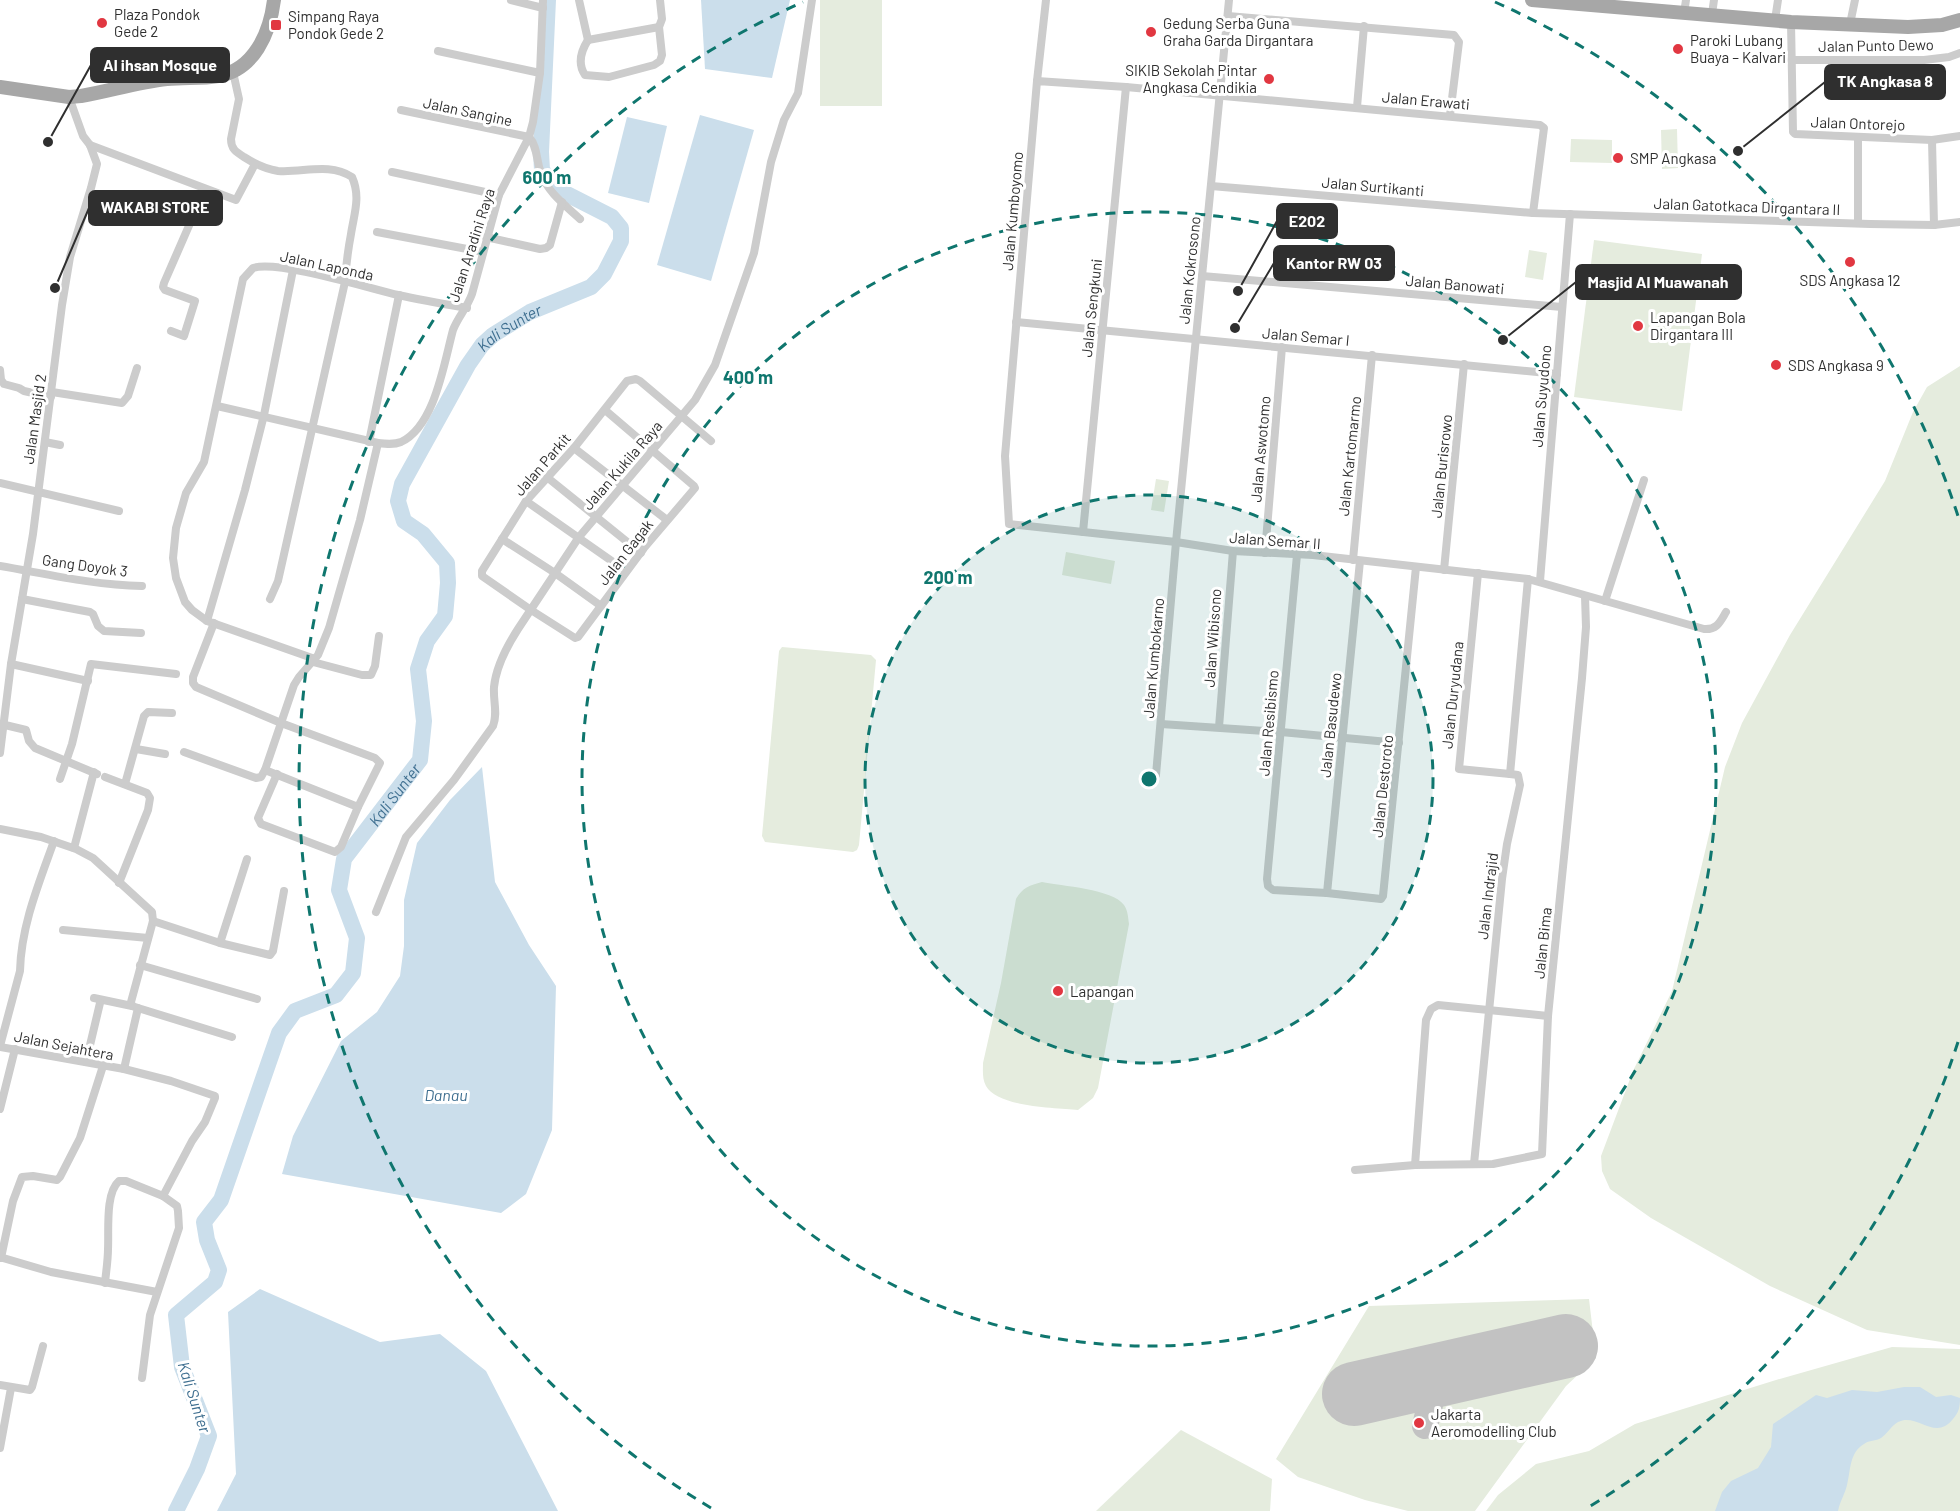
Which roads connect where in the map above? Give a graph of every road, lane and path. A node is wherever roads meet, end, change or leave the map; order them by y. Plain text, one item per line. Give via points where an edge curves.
1 (274, 0) edge
2 (511, 0) edge
3 (579, 0) edge
4 (660, 0) edge
5 (812, 0) edge
6 (1046, 0) edge
7 (1229, 0) edge
8 (1532, 0) edge
9 (1714, 0) edge
10 (1778, 0) edge
11 (1855, 0) edge
12 (543, 4) edge
13 (1680, 6) edge
14 (1712, 15) junction
15 (1227, 16) junction
16 (1774, 20) junction
17 (1960, 20) edge
18 (1791, 21) junction
19 (1850, 24) junction
20 (1364, 26) junction
21 (659, 27) junction
22 (588, 40) junction
23 (438, 51) dead end
24 (1960, 53) edge
25 (1791, 60) junction
26 (233, 72) junction
27 (540, 74) junction
28 (1037, 81) junction
29 (0, 87) edge
30 (1126, 87) junction
31 (1219, 95) junction
32 (69, 97) junction
33 (1357, 107) junction
34 (401, 110) dead end
35 (1450, 115) junction
36 (1960, 136) edge
37 (529, 137) junction
38 (1858, 138) junction
39 (1932, 140) junction
40 (90, 146) junction
41 (255, 164) junction
42 (392, 172) dead end
43 (1211, 186) junction
44 (205, 189) junction
45 (499, 195) junction
46 (561, 202) junction
47 (1533, 213) junction
48 (1570, 214) junction
49 (580, 219) dead end
50 (1960, 222) edge
51 (1858, 223) junction
52 (1934, 225) junction
53 (377, 232) dead end
54 (486, 237) junction
55 (483, 252) junction
56 (293, 270) junction
57 (1203, 276) junction
58 (345, 282) junction
59 (399, 295) junction
60 (1562, 307) junction
61 (467, 308) junction
62 (1016, 322) junction
63 (171, 331) dead end
64 (1102, 331) junction
65 (1196, 339) junction
66 (1282, 347) junction
67 (1372, 355) junction
68 (1464, 364) junction
69 (137, 368) dead end
70 (0, 370) edge
71 (1557, 374) junction
72 (51, 394) junction
73 (217, 406) junction
74 (605, 411) junction
75 (264, 415) junction
76 (682, 416) junction
77 (312, 428) junction
78 (711, 441) dead end
79 (45, 442) junction
80 (374, 442) junction
81 (60, 445) dead end
82 (574, 448) junction
83 (653, 450) junction
84 (548, 478) junction
85 (1644, 480) dead end
86 (0, 483) edge
87 (623, 484) junction
88 (38, 492) junction
89 (526, 501) junction
90 (119, 512) dead end
91 (595, 516) junction
92 (667, 520) junction
93 (1009, 525) joint
94 (1083, 532) junction
95 (579, 537) junction
96 (502, 540) junction
97 (1176, 542) junction
98 (1233, 551) junction
99 (641, 553) junction
100 (1265, 553) junction
101 (1297, 555) junction
102 (1356, 560) junction
103 (0, 566) edge
104 (1416, 567) junction
105 (26, 570) junction
106 (1444, 570) junction
107 (626, 571) junction
108 (555, 573) junction
109 (1478, 573) junction
110 (1528, 579) junction
111 (1540, 581) junction
112 (142, 586) dead end
113 (1586, 596) junction
114 (22, 599) junction
115 (270, 599) dead end
116 (1605, 601) junction
117 (601, 606) junction
118 (531, 610) junction
119 (1726, 612) dead end
120 (211, 622) junction
121 (141, 633) dead end
122 (379, 636) dead end
123 (314, 660) junction
124 (11, 664) junction
125 (176, 674) dead end
126 (88, 681) junction
127 (172, 713) dead end
128 (280, 723) junction
129 (1161, 724) junction
130 (5, 725) junction
131 (1219, 728) junction
132 (1281, 732) junction
133 (1342, 738) junction
134 (1400, 743) junction
135 (135, 749) junction
136 (184, 752) dead end
137 (0, 753) edge
138 (165, 754) dead end
139 (66, 761) junction
140 (265, 770) junction
141 (99, 774) junction
142 (277, 774) junction
143 (1510, 774) junction
144 (1156, 775) dead end
145 (60, 779) dead end
146 (125, 784) junction
147 (358, 807) junction
148 (0, 829) edge
149 (54, 841) junction
150 (74, 848) junction
151 (247, 859) dead end
152 (119, 883) junction
153 (1273, 890) joint
154 (284, 891) dead end
155 (1327, 893) junction
156 (376, 912) dead end
157 (153, 921) junction
158 (63, 930) dead end
159 (148, 938) junction
160 (220, 943) junction
161 (140, 965) junction
162 (257, 999) dead end
163 (135, 1007) junction
164 (1488, 1011) junction
165 (1548, 1016) junction
166 (232, 1037) dead end
167 (0, 1046) edge
168 (15, 1049) junction
169 (87, 1062) junction
170 (103, 1066) junction
171 (124, 1070) junction
172 (0, 1108) edge
173 (1474, 1164) junction
174 (1415, 1165) junction
175 (1355, 1170) dead end
176 (163, 1196) junction
177 (1, 1257) edge
178 (105, 1283) junction
179 (157, 1292) junction
180 (43, 1346) dead end
181 (142, 1378) dead end
182 (0, 1385) edge
183 (11, 1388) junction
184 (0, 1442) edge

1 - 26 main road via 263,40 255,53
2 - 12 street
3 - 22 street
4 - 21 street
5 - 76 street, Jalan Kukila Raya via 798,93 771,162 745,280 715,365
6 - 28 street, Jalan Kumboyomo
7 - 15 street, Jalan Kokrosono
8 - 13 main road
9 - 14 street
10 - 16 street
11 - 19 street
12 - 27 street, Jalan Aradini Raya
13 - 14 main road
14 - 16 main road
15 - 20 street
15 - 31 street, Jalan Kokrosono
16 - 18 main road
17 - 19 main road via 1925,27
18 - 19 main road
18 - 25 street, Jalan Ontorejo
20 - 33 street
20 - 35 street via 1456,37 1459,42
21 - 22 street
21 - 22 street via 660,61 609,77 585,75 581,69 580,56
23 - 27 street
24 - 25 street, Jalan Punto Dewo via 1924,60
25 - 38 street, Jalan Ontorejo via 1794,133
26 - 32 main road via 169,78
26 - 41 street via 239,99 231,146
27 - 37 street, Jalan Aradini Raya
28 - 30 street
28 - 62 street, Jalan Kumboyomo
29 - 32 main road
30 - 31 street
30 - 64 street, Jalan Sengkuni
31 - 33 street, Jalan Erawati
31 - 43 street, Jalan Kokrosono
32 - 40 street, Jalan Masjid 2
33 - 35 street, Jalan Erawati
34 - 37 street, Jalan Sangine
35 - 47 street, Jalan Erawati via 1534,123 1544,128
36 - 39 street, Jalan Ontorejo
37 - 45 street, Jalan Aradini Raya
37 - 46 street via 541,173
38 - 39 street, Jalan Ontorejo
38 - 51 street
39 - 52 street
40 - 44 street
40 - 72 street, Jalan Masjid 2 via 97,164 70,257
41 - 44 street via 236,200
41 - 58 street via 281,171 333,170 352,177 357,205
42 - 45 street
43 - 47 street, Jalan Surtikanti
43 - 57 street, Jalan Kokrosono
44 - 63 street via 163,287 195,301 184,336
45 - 54 street, Jalan Aradini Raya
46 - 49 street
46 - 54 street via 546,248
47 - 48 street, Jalan Gatotkaca Dirgantara II
48 - 51 street, Jalan Gatotkaca Dirgantara II
48 - 60 street, Jalan Suyudono
50 - 52 street, Jalan Gatotkaca Dirgantara II
51 - 52 street, Jalan Gatotkaca Dirgantara II
53 - 55 street
54 - 55 street, Jalan Aradini Raya
55 - 61 street, Jalan Aradini Raya
56 - 58 street, Jalan Laponda
56 - 73 street, Jalan Laponda via 259,266 243,279
56 - 75 street
57 - 60 street, Jalan Banowati
57 - 65 street, Jalan Kokrosono
58 - 59 street, Jalan Laponda
58 - 77 street
59 - 61 street, Jalan Laponda
59 - 80 street
60 - 71 street, Jalan Suyudono
61 - 80 street, Jalan Aradini Raya via 453,330 438,388 425,419 400,443
62 - 64 street, Jalan Semar I
62 - 93 street, Jalan Kumboyomo via 1005,456
64 - 65 street, Jalan Semar I
64 - 94 street, Jalan Sengkuni
65 - 66 street, Jalan Semar I
65 - 97 street, Jalan Kokrosono
66 - 67 street, Jalan Semar I
66 - 100 street, Jalan Aswotomo
67 - 68 street, Jalan Semar I
67 - 102 street, Jalan Kartomarmo
68 - 71 street, Jalan Semar I
68 - 106 street, Jalan Burisrowo
69 - 72 street via 122,403
70 - 72 street via 4,384
71 - 111 street, Jalan Suyudono
72 - 79 street, Jalan Masjid 2
73 - 75 street, Jalan Aradini Raya
73 - 120 street, Jalan Laponda via 204,462 180,509 173,558 185,602
74 - 76 street, Jalan Parkit via 627,381 636,379
74 - 82 street, Jalan Parkit
74 - 83 street
75 - 77 street, Jalan Aradini Raya
75 - 120 street
76 - 78 street
76 - 83 street, Jalan Kukila Raya
77 - 80 street, Jalan Aradini Raya
77 - 115 street via 278,581
79 - 81 street
79 - 88 street, Jalan Masjid 2
80 - 123 street via 360,520 329,628
82 - 84 street, Jalan Parkit
82 - 87 street
83 - 87 street, Jalan Kukila Raya
83 - 92 street, Jalan Gagak via 694,486
84 - 89 street, Jalan Parkit
84 - 91 street
85 - 116 street
86 - 88 street
87 - 91 street, Jalan Kukila Raya
87 - 92 street
88 - 90 street
88 - 105 street, Jalan Masjid 2
89 - 95 street
89 - 96 street, Jalan Parkit
91 - 95 street, Jalan Kukila Raya
91 - 99 street
92 - 99 street, Jalan Gagak
93 - 94 street, Jalan Semar II
94 - 97 street, Jalan Semar II
95 - 107 street
95 - 108 street, Jalan Kukila Raya
96 - 108 street
96 - 118 street, Jalan Parkit via 482,576
97 - 98 street, Jalan Semar II
97 - 129 street, Jalan Kumbokarno
98 - 100 street, Jalan Semar II
98 - 131 street, Jalan Wibisono
99 - 107 street, Jalan Gagak
100 - 101 street, Jalan Semar II
101 - 102 street, Jalan Semar II
101 - 132 street, Jalan Resibismo
102 - 104 street, Jalan Semar II
102 - 133 street, Jalan Basudewo
103 - 105 street, Gang Doyok 3
104 - 106 street, Jalan Semar II
104 - 134 street, Jalan Destoroto
105 - 112 street, Gang Doyok 3 via 100,584
105 - 114 street, Jalan Masjid 2
106 - 109 street, Jalan Semar II
107 - 117 street, Jalan Gagak
108 - 117 street
108 - 118 street, Jalan Kukila Raya
109 - 110 street, Jalan Semar II
109 - 143 street, Jalan Duryudana via 1459,769
110 - 111 street, Jalan Semar II
110 - 143 street, Jalan Indrajid
111 - 113 street
113 - 116 street
113 - 165 street, Jalan Bima via 1582,678
114 - 121 street via 90,612 104,631
114 - 124 street, Jalan Masjid 2
116 - 119 street via 1709,629 1718,626
117 - 118 street, Jalan Gagak via 575,638
118 - 156 street, Jalan Kukila Raya via 509,644 496,676 493,726 461,772 406,837
120 - 123 street
120 - 128 street via 193,683
122 - 123 street via 372,675
123 - 128 street via 294,685
124 - 126 street
124 - 130 street, Jalan Masjid 2
125 - 126 street via 92,663
126 - 139 street
127 - 135 street via 146,714
128 - 140 street
128 - 147 street via 378,760 379,766
129 - 131 street
129 - 144 street, Jalan Kumbokarno
130 - 137 street, Jalan Masjid 2
130 - 139 street via 26,730 35,748
131 - 132 street
132 - 133 street
132 - 153 street, Jalan Resibismo via 1267,879
133 - 134 street
133 - 155 street, Jalan Basudewo
134 - 155 street, Jalan Destoroto via 1383,896
135 - 138 street
135 - 146 street
136 - 140 street via 256,778
139 - 141 street
139 - 145 street
140 - 142 street
141 - 146 street
141 - 150 street
142 - 147 street
142 - 147 street via 258,818 267,827 335,852 341,847
143 - 164 street, Jalan Indrajid via 1518,775 1520,785 1507,843
146 - 152 street via 147,793 150,802
148 - 149 street
149 - 150 street
149 - 167 street via 33,900
150 - 152 street via 93,858
151 - 160 street
152 - 157 street via 149,908
153 - 155 street, Jalan Destoroto
154 - 160 street via 270,955
157 - 159 street, Jalan Sejahtera
157 - 160 street
158 - 159 street
159 - 161 street, Jalan Sejahtera
161 - 162 street
161 - 163 street, Jalan Sejahtera via 131,1002
163 - 166 street
163 - 169 street via 97,1001
163 - 171 street, Jalan Sejahtera
164 - 165 street
164 - 173 street
164 - 174 street via 1438,1005 1431,1009 1426,1020
165 - 173 street, Jalan Bima via 1542,1154
167 - 168 street, Jalan Sejahtera
168 - 169 street, Jalan Sejahtera
168 - 172 street
169 - 170 street, Jalan Sejahtera
170 - 171 street, Jalan Sejahtera
170 - 177 street via 80,1138 60,1177 22,1177
171 - 176 street, Jalan Sejahtera via 171,1081 216,1098
173 - 174 street, Jalan Bima
174 - 175 street, Jalan Bima
176 - 178 street via 126,1181 113,1186
176 - 179 street via 177,1206 179,1228
177 - 178 street
178 - 179 street
179 - 181 street
180 - 183 street via 30,1390
182 - 183 street
183 - 184 street

